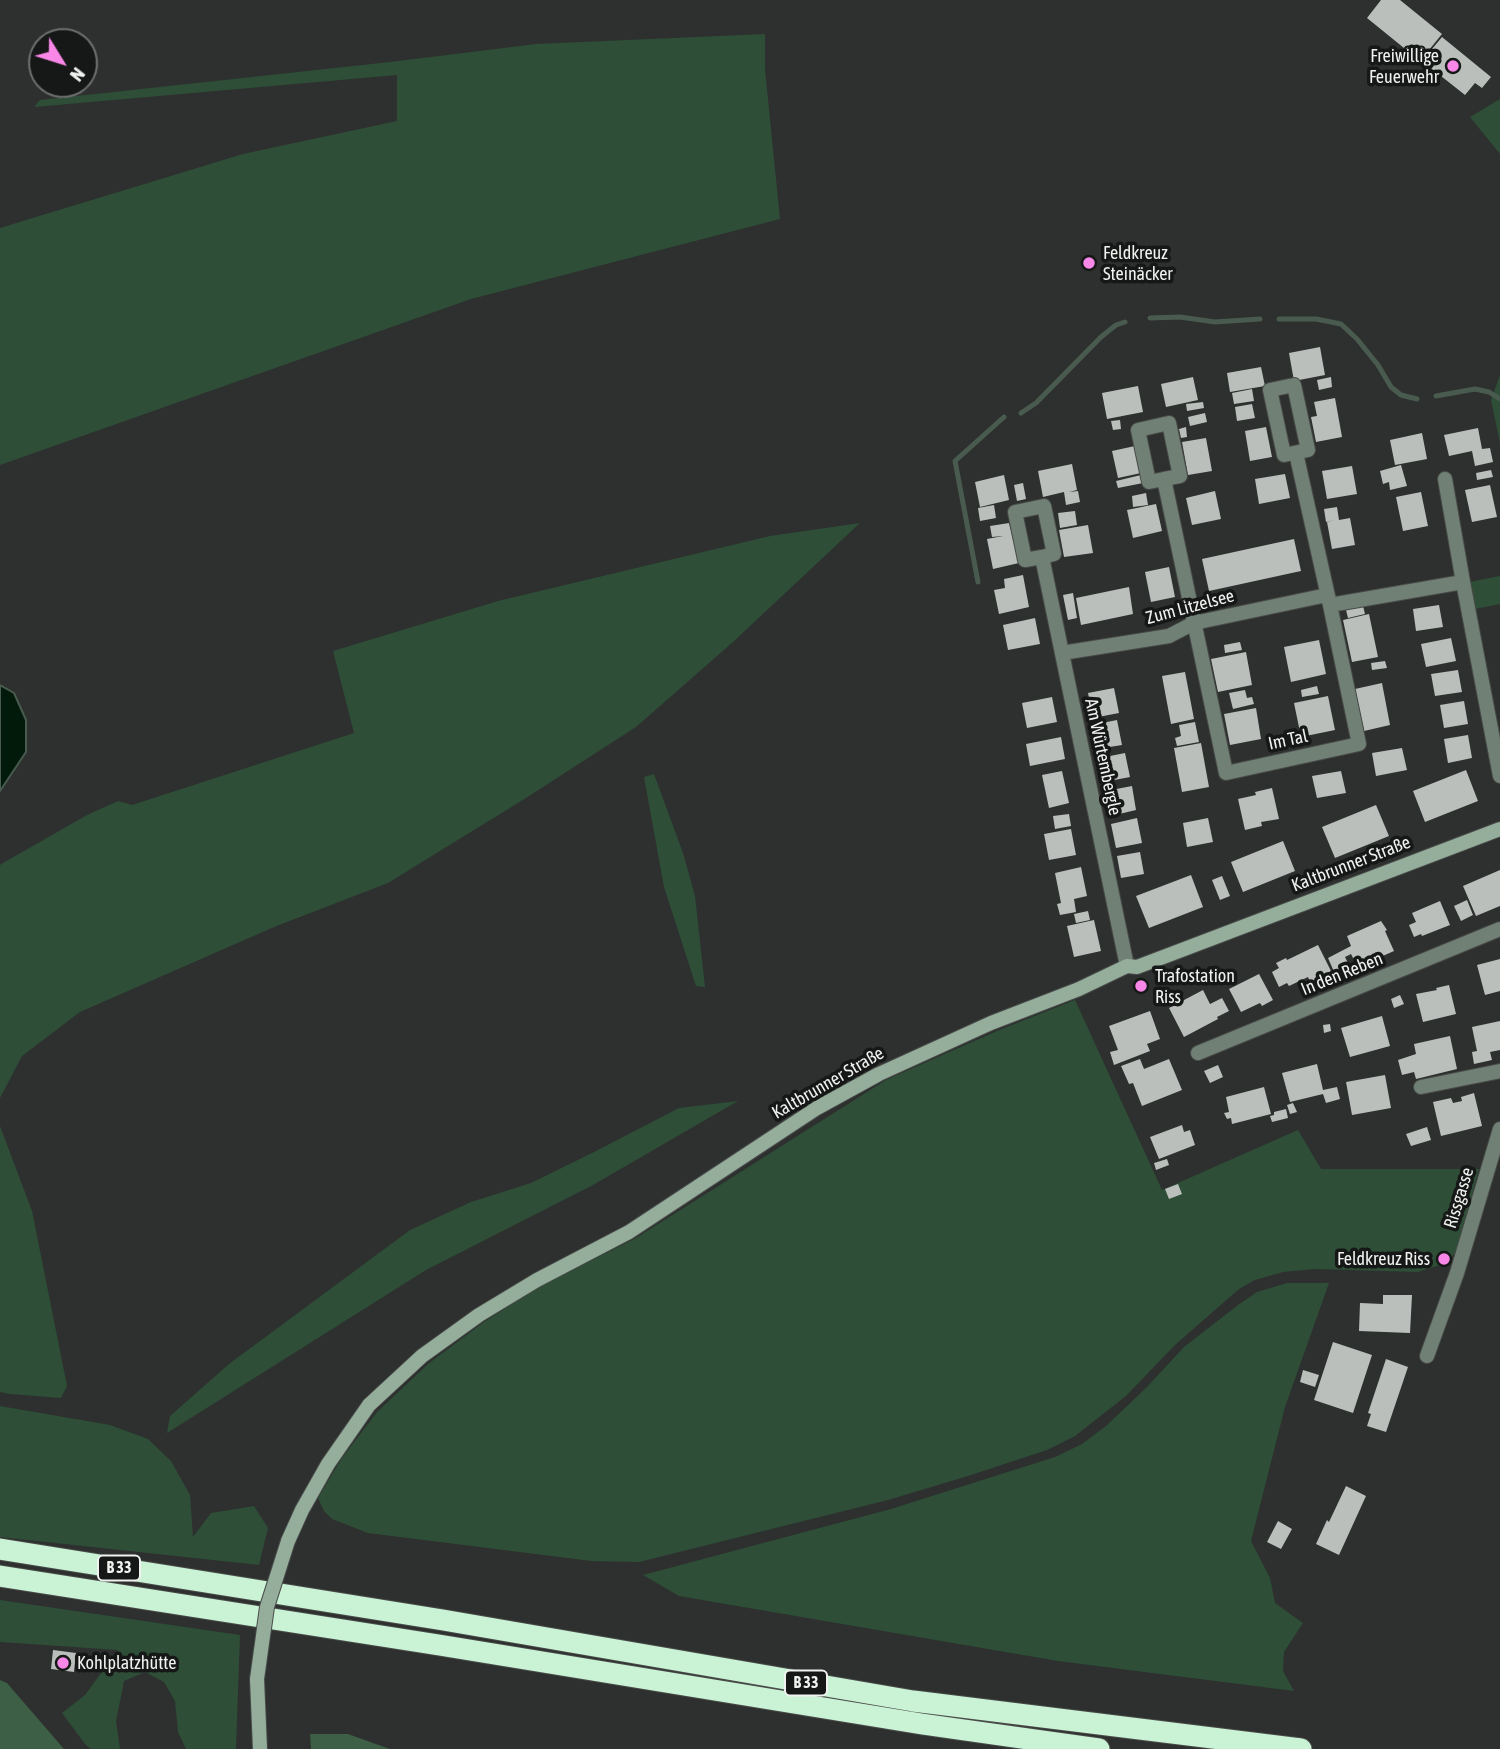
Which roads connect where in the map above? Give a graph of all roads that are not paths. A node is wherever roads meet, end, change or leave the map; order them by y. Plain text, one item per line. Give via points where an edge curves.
1 (1296, 453) junction
2 (1164, 479) dead end
3 (1445, 479) dead end
4 (1042, 557) dead end
5 (1463, 582) junction
6 (1329, 600) junction
7 (1195, 623) junction
8 (1062, 653) junction
9 (1500, 776) edge
10 (1500, 829) edge
11 (1500, 929) edge
12 (1127, 966) junction
13 (1198, 1054) dead end
14 (1500, 1071) edge
15 (1421, 1087) dead end
16 (1500, 1129) edge
17 (1427, 1356) dead end
18 (0, 1549) edge
19 (0, 1576) edge
20 (260, 1749) edge
21 (1099, 1749) edge
22 (1301, 1749) edge

1 - 1 street, Im Tal via 1308,450 1294,385 1270,390 1284,455
1 - 6 street, Im Tal
2 - 7 street, Im Tal
3 - 5 street
4 - 8 street, Am Würtembergle
5 - 6 street, Zum Litzelsee
5 - 9 street
6 - 7 street, Zum Litzelsee
6 - 7 street, Im Tal via 1359,744 1226,773
7 - 8 street, Zum Litzelsee via 1169,636
8 - 12 street, Am Würtembergle
10 - 12 street, Kaltbrunner Straße via 1137,967
11 - 13 street, In den Reben
12 - 20 street, Kaltbrunner Straße, bridge via 879,1073 817,1108 629,1232 479,1315 422,1356 369,1405 328,1464 288,1541 268,1607 257,1679
14 - 15 street
16 - 17 street, Rissgasse
18 - 22 highway, B 33 via 913,1701
19 - 21 highway, B 33

